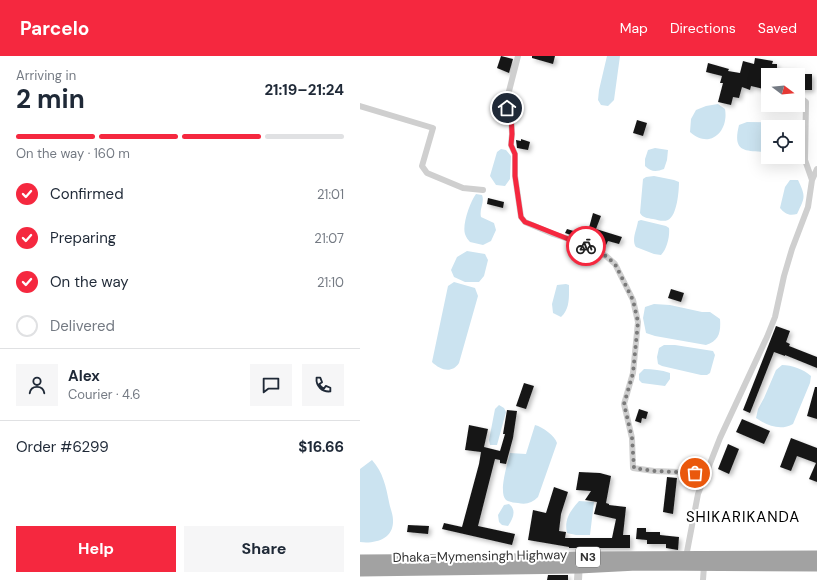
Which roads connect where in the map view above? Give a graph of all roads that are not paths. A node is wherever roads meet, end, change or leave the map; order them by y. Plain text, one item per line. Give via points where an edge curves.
1 (518, 56) edge
2 (805, 101) edge
3 (360, 106) edge
4 (817, 168) edge
5 (812, 180) junction
6 (483, 190) dead end
7 (705, 473) junction
8 (686, 556) junction
9 (817, 556) edge
10 (580, 557) junction
11 (360, 560) edge
12 (704, 566) junction
13 (817, 566) edge
14 (579, 568) junction
15 (360, 571) edge
16 (578, 580) edge
17 (703, 580) edge

1 - 7 street via 507,108 511,114 511,145 515,154 515,176 521,217 529,224 581,243 606,256 615,264 633,300 638,322 633,373 624,404 632,438 634,468
2 - 5 street via 805,160
3 - 6 street via 433,128 422,166 427,173 463,188
4 - 5 street
5 - 7 street via 808,207 792,249 775,317
7 - 8 street via 698,494
8 - 9 highway, Dhaka-Mymensingh Highway / N3
8 - 10 highway, Dhaka-Mymensingh Highway / N3
10 - 11 highway, Dhaka-Mymensingh Highway / N3
10 - 14 street
12 - 13 highway, Dhaka-Mymensingh Highway / N3
12 - 14 highway, Dhaka-Mymensingh Highway / N3 via 637,565
12 - 17 street
14 - 15 highway, Dhaka-Mymensingh Highway / N3
14 - 16 street

